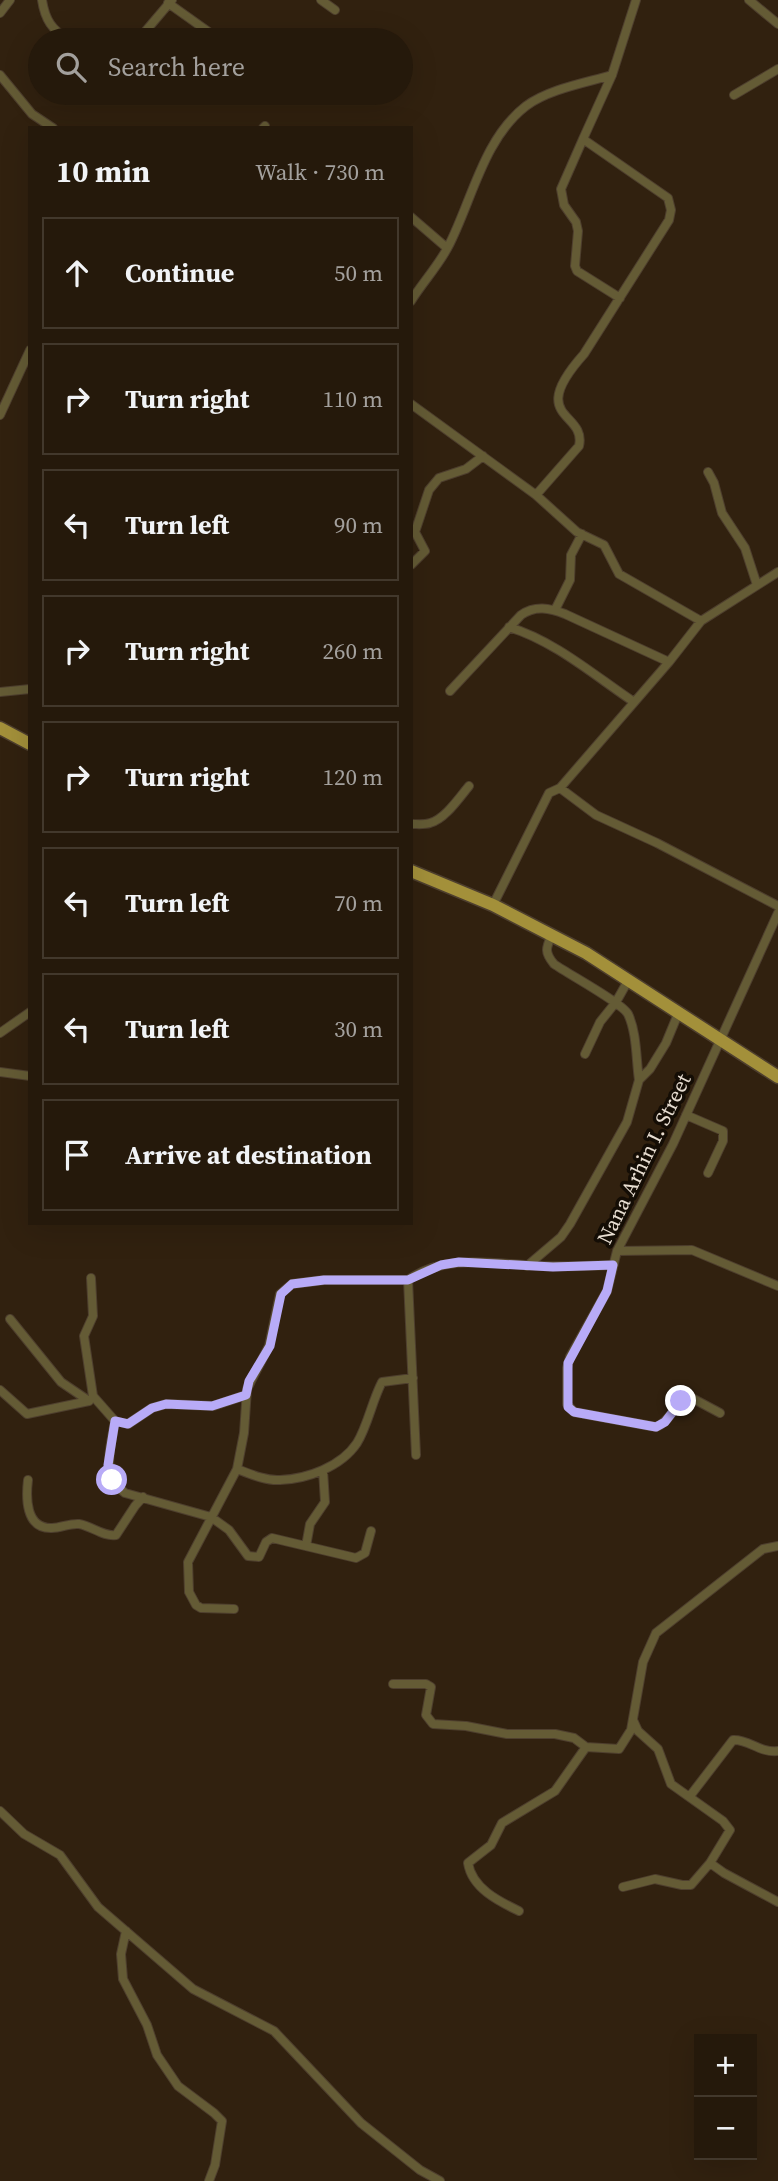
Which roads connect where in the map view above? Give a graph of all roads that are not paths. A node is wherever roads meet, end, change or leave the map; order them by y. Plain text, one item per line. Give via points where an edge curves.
1 (10, 0) edge
2 (42, 0) edge
3 (321, 0) edge
4 (636, 0) edge
5 (749, 0) edge
6 (170, 2) edge
7 (335, 10) dead end
8 (0, 13) edge
9 (778, 24) edge
10 (52, 28) edge
11 (148, 28) edge
12 (204, 28) edge
13 (778, 69) edge
14 (0, 75) edge
15 (612, 75) junction
16 (734, 95) dead end
17 (50, 126) edge
18 (583, 139) junction
19 (413, 219) edge
20 (447, 248) junction
21 (413, 298) edge
22 (620, 298) junction
23 (28, 354) edge
24 (413, 405) edge
25 (0, 415) edge
26 (483, 456) junction
27 (708, 472) dead end
28 (536, 495) junction
29 (413, 531) edge
30 (582, 534) junction
31 (413, 563) edge
32 (778, 572) edge
33 (757, 586) junction
34 (555, 610) junction
35 (701, 621) junction
36 (509, 627) junction
37 (669, 662) junction
38 (28, 689) edge
39 (450, 691) dead end
40 (0, 692) edge
41 (634, 702) junction
42 (0, 728) edge
43 (28, 743) edge
44 (469, 786) dead end
45 (560, 788) junction
46 (413, 824) edge
47 (413, 872) edge
48 (493, 905) junction
49 (778, 906) edge
50 (778, 913) edge
51 (552, 934) junction
52 (629, 979) junction
53 (616, 1002) junction
54 (28, 1013) edge
55 (678, 1014) junction
56 (0, 1032) edge
57 (720, 1041) junction
58 (586, 1054) dead end
59 (0, 1072) edge
60 (28, 1076) edge
61 (778, 1077) edge
62 (639, 1080) junction
63 (686, 1115) junction
64 (708, 1173) dead end
65 (617, 1251) junction
66 (613, 1265) junction
67 (527, 1266) junction
68 (91, 1278) dead end
69 (408, 1280) junction
70 (778, 1286) edge
71 (10, 1319) dead end
72 (413, 1378) junction
73 (0, 1390) edge
74 (246, 1395) junction
75 (92, 1401) junction
76 (720, 1413) dead end
77 (115, 1421) junction
78 (416, 1455) dead end
79 (237, 1469) junction
80 (323, 1470) junction
81 (28, 1480) dead end
82 (143, 1497) junction
83 (211, 1517) junction
84 (371, 1531) dead end
85 (306, 1546) junction
86 (778, 1546) edge
87 (234, 1609) dead end
88 (393, 1684) dead end
89 (633, 1720) junction
90 (586, 1747) junction
91 (778, 1751) edge
92 (690, 1796) junction
93 (0, 1811) edge
94 (710, 1863) junction
95 (623, 1887) dead end
96 (778, 1902) edge
97 (519, 1911) dead end
98 (126, 1931) junction
99 (209, 2181) edge
100 (440, 2181) edge

1 - 8 street
2 - 10 street
3 - 7 street
4 - 15 street
5 - 9 street
6 - 11 street
6 - 12 street
13 - 16 street
14 - 17 street via 33,114
15 - 18 street
15 - 20 street via 543,97 520,113 490,151
18 - 22 street via 561,189 578,231 575,266
18 - 22 street via 668,198 671,210
19 - 20 street
20 - 21 street
22 - 28 street via 557,396 557,405 578,431 579,446
23 - 25 street
24 - 26 street
26 - 28 street
26 - 29 street via 466,469 439,478
27 - 33 street via 722,513 745,548
28 - 30 street
29 - 31 street via 424,548
30 - 34 street via 571,555 570,580
30 - 35 street via 604,545 619,574
32 - 33 street
33 - 35 street
34 - 36 street via 527,610
34 - 37 street
35 - 37 street
36 - 39 street
36 - 41 street via 547,644
37 - 41 street
38 - 40 street
41 - 45 street
42 - 43 main road
44 - 46 street via 432,823
45 - 48 street via 545,799
45 - 49 street via 596,815
47 - 48 main road
48 - 51 main road
50 - 57 street, Nana Arhin I. Street
51 - 52 main road
51 - 53 street via 545,950 554,964
52 - 53 street
52 - 55 main road
53 - 58 street via 605,1014
53 - 62 street via 629,1017
54 - 56 street
55 - 57 main road
55 - 62 street via 666,1043
57 - 61 main road
57 - 63 street, Nana Arhin I. Street
59 - 60 street
62 - 67 street via 621,1135 570,1224
63 - 64 street via 723,1131
63 - 65 street, Nana Arhin I. Street
65 - 66 street, Nana Arhin I. Street
65 - 70 street via 692,1250
66 - 67 street
66 - 76 street, Nana Arhin I. Street via 607,1291 568,1363 568,1407 574,1412 656,1427 685,1398
67 - 69 street via 451,1262
68 - 75 street via 93,1316 84,1336
69 - 72 street
69 - 74 street via 292,1284 278,1301 270,1346
71 - 75 street via 61,1382
72 - 78 street
72 - 80 street via 382,1382 358,1441
73 - 75 street via 27,1414
74 - 77 street via 212,1406 166,1404 128,1424
74 - 79 street
75 - 77 street
77 - 82 street via 109,1472 125,1493
79 - 80 street via 280,1480
79 - 83 street
80 - 85 street via 325,1502 310,1524
81 - 82 street via 30,1515 50,1528 81,1524 116,1535
82 - 83 street
83 - 85 street via 254,1558 272,1538
83 - 87 street via 188,1562 189,1592 201,1608
84 - 85 street via 365,1553 356,1558
86 - 89 street via 763,1549 659,1630 645,1654
88 - 90 street via 431,1688 426,1715 433,1724 507,1734 555,1734 574,1738
89 - 90 street via 619,1749
89 - 92 street via 658,1749 670,1784
90 - 97 street via 555,1791 502,1823 491,1845 468,1863 489,1896
91 - 92 street via 733,1740
92 - 94 street via 730,1830
93 - 98 street via 24,1834 66,1860 98,1907
94 - 95 street via 691,1885 655,1879
94 - 96 street
98 - 99 street via 121,1954 123,1979 157,2055 178,2086 222,2121
98 - 100 street via 198,1993 274,2031 361,2123

